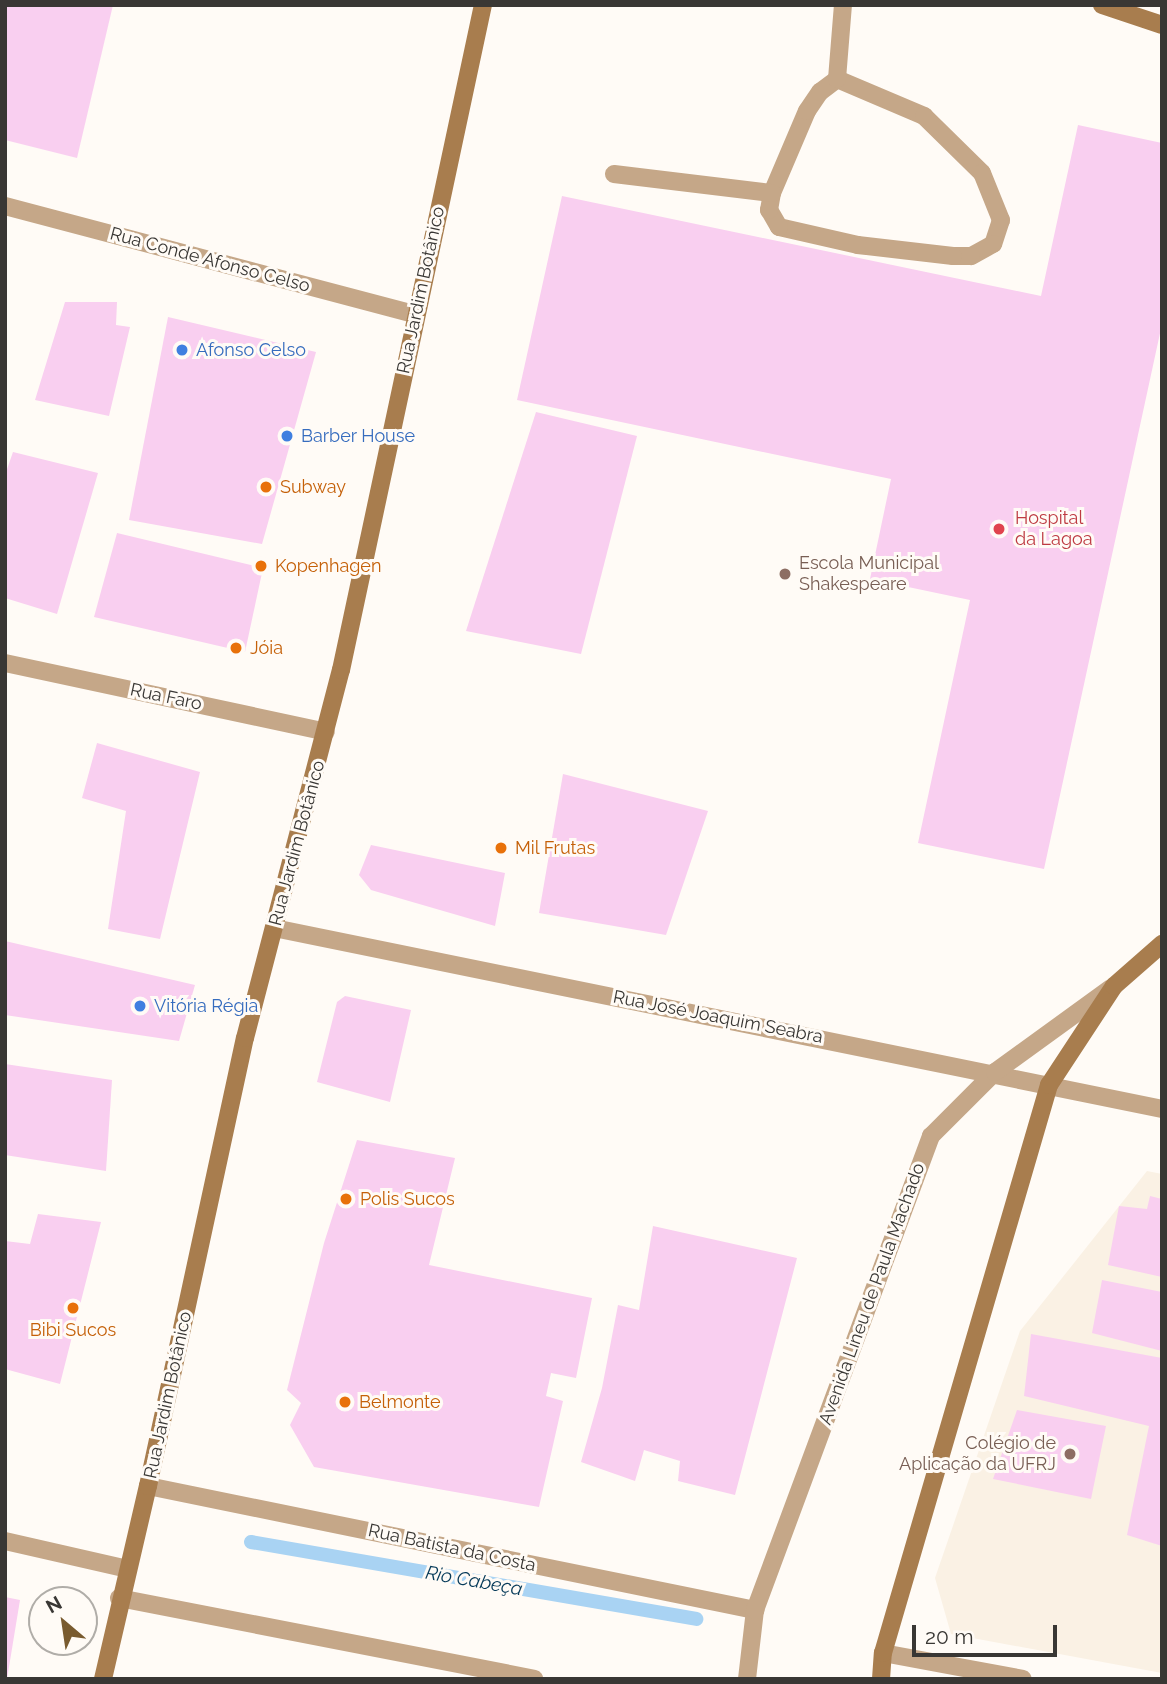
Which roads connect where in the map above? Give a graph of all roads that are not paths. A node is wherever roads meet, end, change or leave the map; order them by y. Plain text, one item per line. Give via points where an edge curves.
1 (483, 5) edge
2 (843, 5) edge
3 (1102, 5) edge
4 (1162, 25) edge
5 (837, 79) junction
6 (614, 174) dead end
7 (772, 193) junction
8 (5, 206) edge
9 (415, 314) junction
10 (5, 663) edge
11 (326, 732) junction
12 (274, 928) junction
13 (1162, 943) edge
14 (1114, 986) junction
15 (995, 1072) junction
16 (1049, 1085) junction
17 (1162, 1109) edge
18 (148, 1486) junction
19 (5, 1541) edge
20 (128, 1569) junction
21 (119, 1598) junction
22 (755, 1610) junction
23 (883, 1653) junction
24 (103, 1679) edge
25 (534, 1679) edge
26 (747, 1679) edge
27 (881, 1679) edge
28 (1023, 1679) edge

1 - 9 main road, Rua Jardim Botânico
2 - 5 street
3 - 4 main road
5 - 7 street via 820,92 807,111
5 - 7 street via 924,117 982,173 1001,220 993,244 971,256 953,256 798,232 779,227 769,210
6 - 7 street
8 - 9 street, Rua Conde Afonso Celso
9 - 11 main road, Rua Jardim Botânico
10 - 11 street, Rua Faro
11 - 12 main road, Rua Jardim Botânico
12 - 15 street, Rua José Joaquim Seabra
12 - 18 main road, Rua Jardim Botânico via 245,1038
13 - 14 main road, Avenida Lineu de Paula Machado
14 - 15 street, Avenida Lineu de Paula Machado
14 - 16 main road, Avenida Lineu de Paula Machado
15 - 16 street, Rua José Joaquim Seabra
15 - 22 street, Avenida Lineu de Paula Machado via 931,1136
16 - 17 street, Rua José Joaquim Seabra
16 - 23 main road, Avenida Lineu de Paula Machado
18 - 20 main road, Rua Jardim Botânico
18 - 22 street, Rua Batista da Costa
19 - 20 street
20 - 21 main road, Rua Jardim Botânico
21 - 24 main road, Rua Jardim Botânico
21 - 25 street
22 - 26 street, Avenida Lineu de Paula Machado
23 - 27 main road, Avenida Lineu de Paula Machado
23 - 28 street

